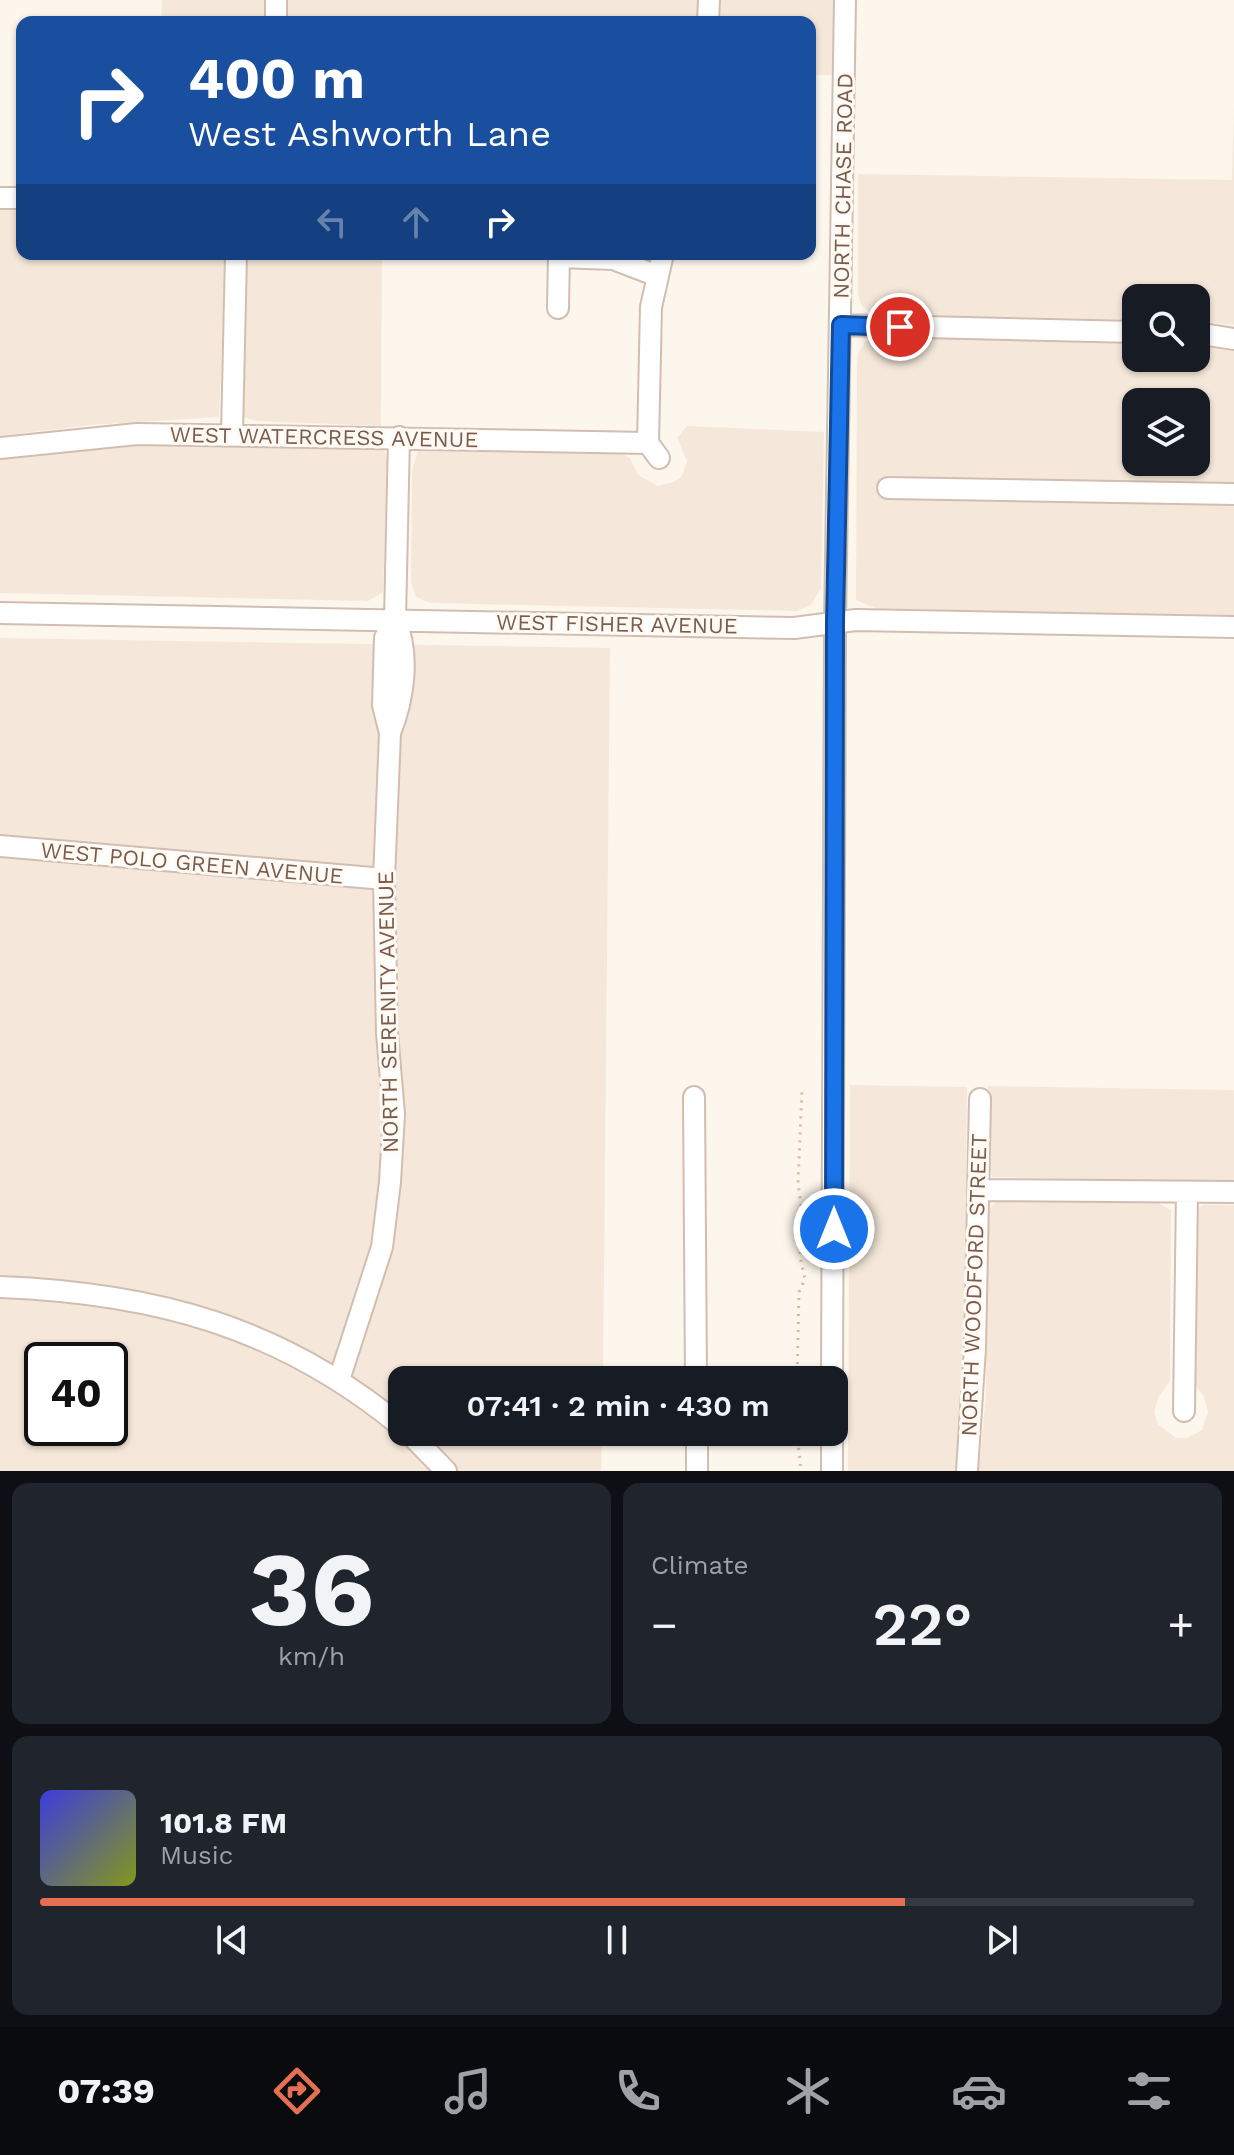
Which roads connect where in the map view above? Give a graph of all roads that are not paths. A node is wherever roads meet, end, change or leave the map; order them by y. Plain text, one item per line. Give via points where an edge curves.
1 (845, 0) edge
2 (236, 260) edge
3 (559, 260) edge
4 (616, 260) edge
5 (661, 260) edge
6 (655, 275) junction
7 (558, 308) dead end
8 (841, 325) junction
9 (1122, 332) edge
10 (1210, 335) edge
11 (1234, 339) edge
12 (232, 434) junction
13 (399, 437) junction
14 (0, 448) edge
15 (888, 488) dead end
16 (1234, 494) edge
17 (0, 613) edge
18 (395, 619) junction
19 (835, 622) junction
20 (1234, 627) edge
21 (0, 846) edge
22 (384, 879) junction
23 (694, 1097) dead end
24 (980, 1099) dead end
25 (979, 1190) junction
26 (1187, 1192) junction
27 (1234, 1192) edge
28 (0, 1287) edge
29 (696, 1366) edge
30 (832, 1366) edge
31 (339, 1380) junction
32 (1184, 1411) dead end
33 (388, 1417) edge
34 (422, 1446) edge
35 (697, 1446) edge
36 (832, 1446) edge
37 (446, 1471) edge
38 (697, 1471) edge
39 (832, 1471) edge
40 (967, 1471) edge

1 - 8 street, NORTH CHASE ROAD
2 - 12 street
3 - 7 street
4 - 6 street
5 - 6 street
6 - 13 street, WEST WATERCRESS AVENUE via 654,450
8 - 9 street
8 - 19 street, NORTH CHASE ROAD
10 - 11 street
12 - 13 street, WEST WATERCRESS AVENUE
12 - 14 street, WEST WATERCRESS AVENUE via 137,434
13 - 18 street, NORTH SERENITY AVENUE
15 - 16 street
17 - 18 street, WEST FISHER AVENUE
18 - 19 street, WEST FISHER AVENUE via 794,628
18 - 22 street, NORTH SERENITY AVENUE via 403,638 402,705 390,733
19 - 20 street, WEST FISHER AVENUE
19 - 30 street, NORTH CHASE ROAD
21 - 22 street, WEST POLO GREEN AVENUE
22 - 31 street, NORTH SERENITY AVENUE via 394,1114 390,1182 382,1247
23 - 29 street
24 - 25 street, NORTH WOODFORD STREET
25 - 26 street
25 - 40 street, NORTH WOODFORD STREET
26 - 27 street
26 - 32 street
28 - 31 street via 144,1301 214,1320
31 - 33 street
34 - 37 street
35 - 38 street
36 - 39 street

